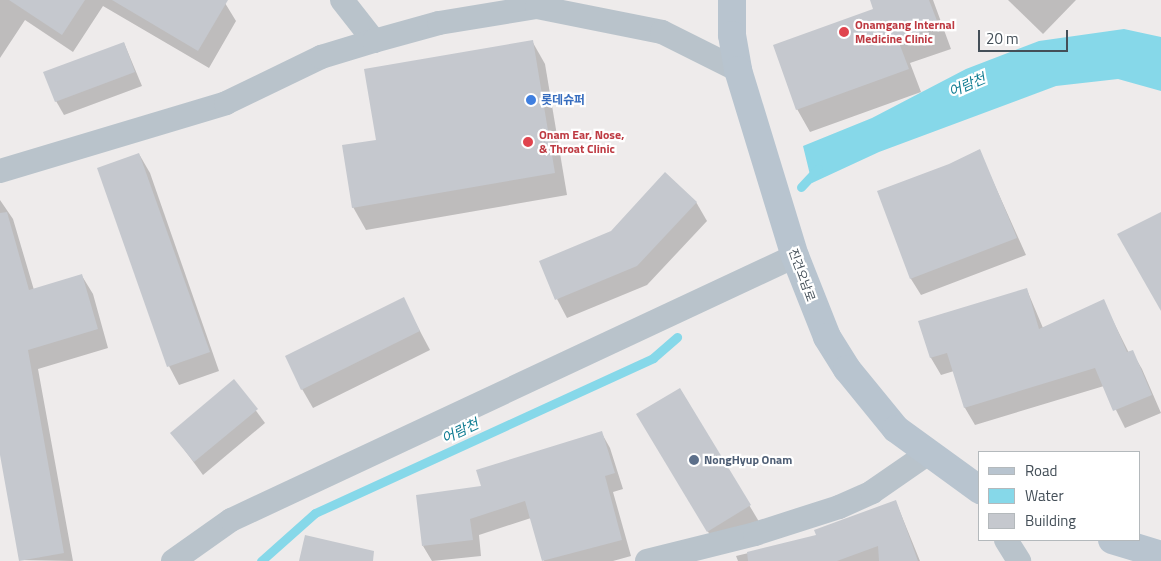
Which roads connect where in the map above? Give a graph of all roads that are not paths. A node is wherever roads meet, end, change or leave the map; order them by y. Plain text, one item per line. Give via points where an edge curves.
1 (342, 0) edge
2 (732, 0) edge
3 (374, 41) junction
4 (738, 70) junction
5 (0, 171) edge
6 (795, 256) junction
7 (928, 454) junction
8 (978, 489) edge
9 (1007, 541) edge
10 (1115, 541) edge
11 (1161, 555) edge
12 (173, 561) edge
13 (647, 561) edge
14 (1019, 561) edge

1 - 3 street
2 - 4 main road, 진건오남로 via 732,35
3 - 4 street via 440,24 537,7 662,32
3 - 5 street via 321,57 226,103
4 - 6 main road, 진건오남로
6 - 7 main road, 진건오남로 via 824,329 847,369 896,429
6 - 12 street via 231,520
7 - 8 main road, 진건오남로
7 - 13 street via 872,492 838,507 756,534
9 - 14 street
10 - 11 main road

